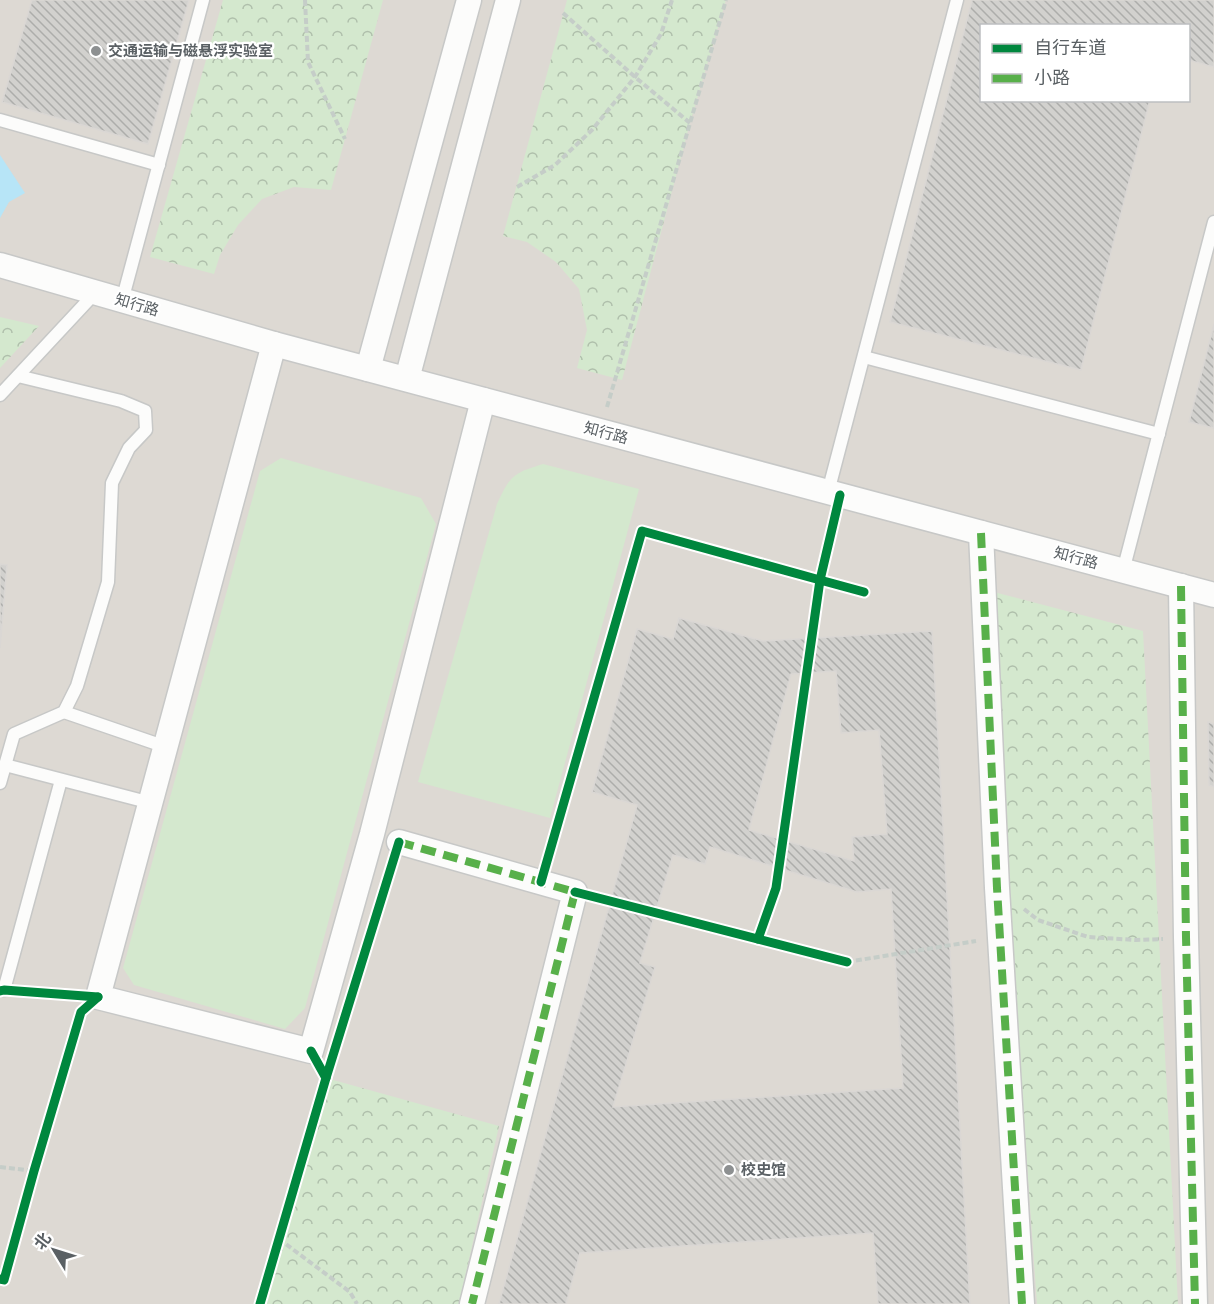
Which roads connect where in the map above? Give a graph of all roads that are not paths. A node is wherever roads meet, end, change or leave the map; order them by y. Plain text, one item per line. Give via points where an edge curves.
1 (203, 0) edge
2 (469, 0) edge
3 (508, 0) edge
4 (957, 0) edge
5 (0, 120) edge
6 (159, 165) junction
7 (1214, 222) edge
8 (0, 266) edge
9 (95, 293) junction
10 (122, 301) junction
11 (274, 344) junction
12 (864, 357) junction
13 (368, 369) junction
14 (18, 376) junction
15 (407, 379) junction
16 (0, 395) edge
17 (483, 400) junction
18 (1159, 434) junction
19 (828, 492) junction
20 (981, 532) junction
21 (1123, 571) junction
22 (1181, 586) junction
23 (1214, 595) edge
24 (64, 712) junction
25 (166, 747) junction
26 (5, 765) junction
27 (61, 780) junction
28 (0, 783) edge
29 (150, 803) junction
30 (399, 842) dead end
31 (4, 990) dead end
32 (472, 1304) edge
33 (1022, 1304) edge
34 (1195, 1304) edge

1 - 6 lane
2 - 13 street
3 - 15 street
4 - 12 lane
5 - 6 lane
6 - 10 lane
7 - 18 lane
8 - 9 street, 知行路
9 - 10 street, 知行路
9 - 14 lane
10 - 11 street, 知行路
11 - 13 street, 知行路
11 - 25 street
12 - 18 lane
12 - 19 lane
13 - 15 street, 知行路
14 - 16 lane
14 - 24 lane via 121,401 145,411 146,430 129,448 112,483 108,582 77,686
15 - 17 street, 知行路
17 - 19 street, 知行路
17 - 29 street via 372,834 311,1051 98,997
18 - 21 lane
19 - 20 street, 知行路
20 - 21 street, 知行路
20 - 33 street
21 - 22 street, 知行路
22 - 23 street, 知行路
22 - 34 street
24 - 25 lane
24 - 26 lane via 14,734
25 - 29 street
26 - 27 lane
26 - 28 lane
27 - 29 lane
27 - 31 lane
30 - 32 street via 575,892

